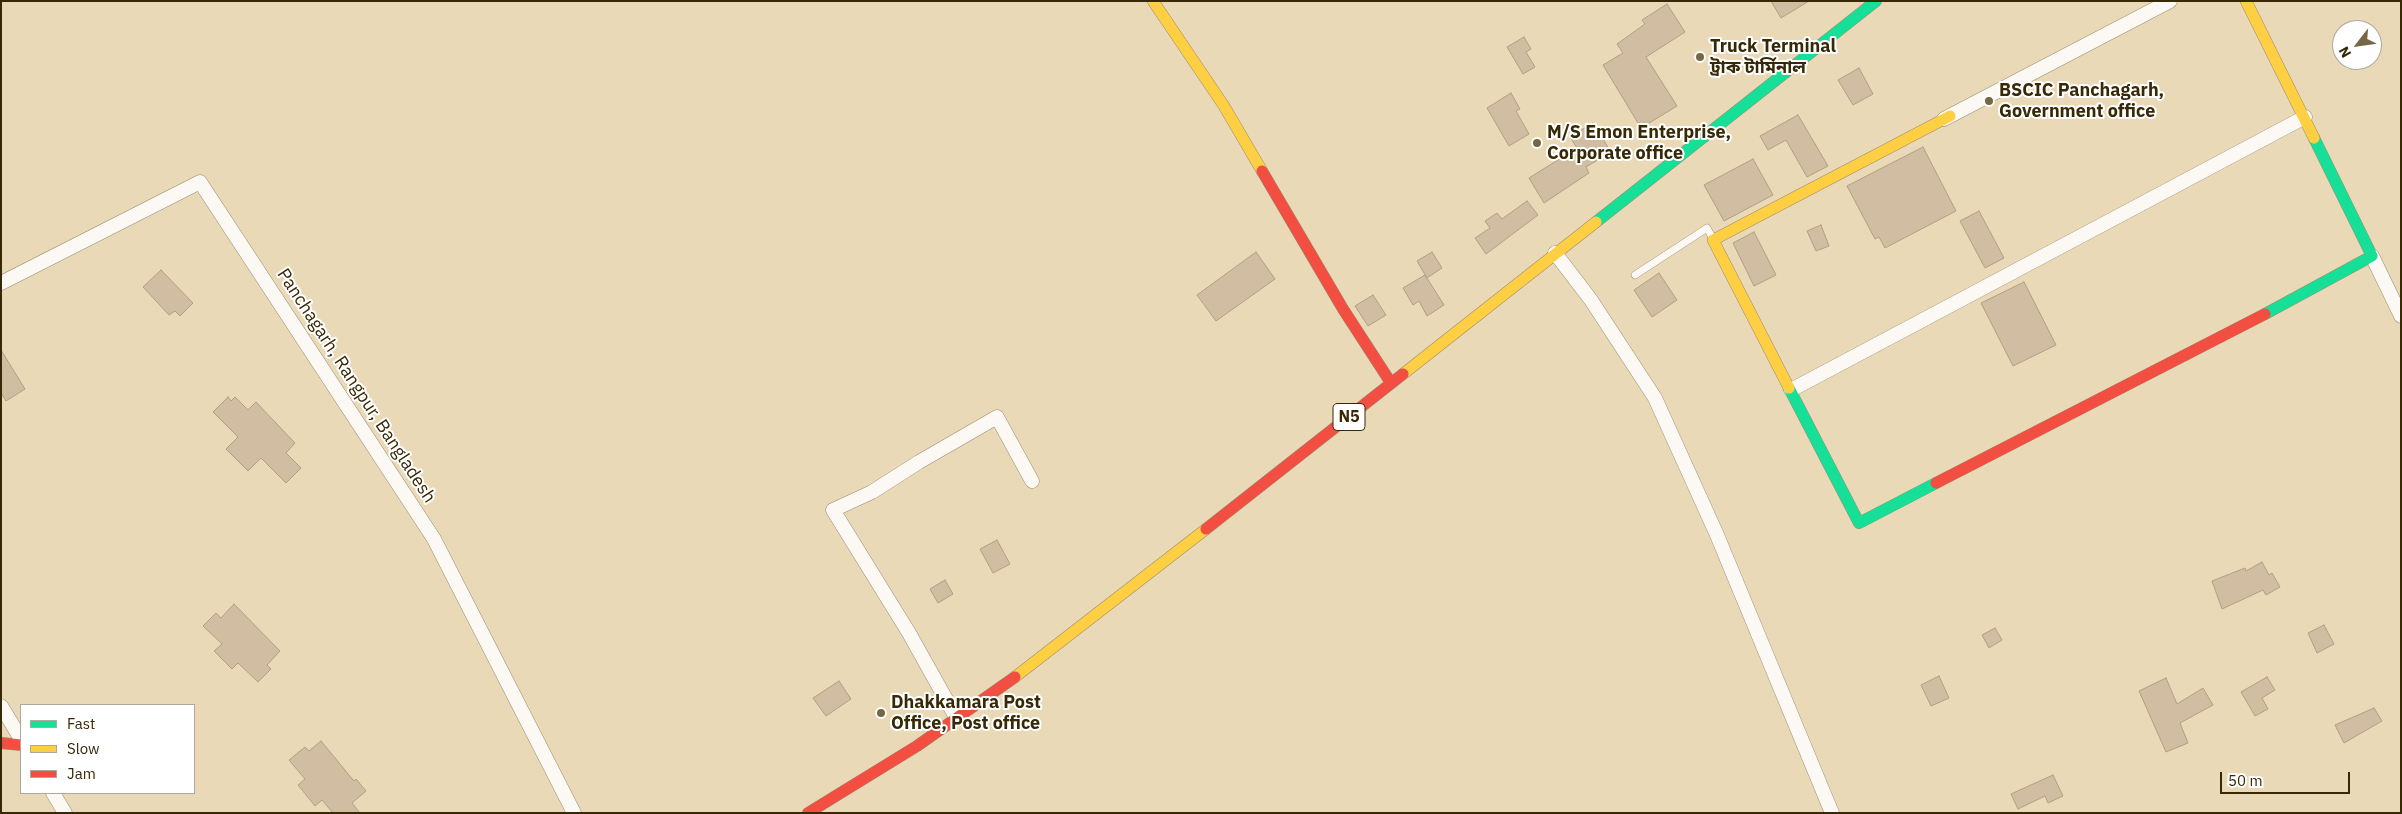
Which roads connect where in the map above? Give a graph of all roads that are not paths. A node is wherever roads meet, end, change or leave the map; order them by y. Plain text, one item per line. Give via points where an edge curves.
1 (1152, 1) edge
2 (1876, 1) edge
3 (2170, 1) edge
4 (2246, 1) edge
5 (2305, 117) junction
6 (1947, 118) joint
7 (1713, 240) junction
8 (1556, 253) junction
9 (2372, 256) junction
10 (1635, 275) dead end
11 (1, 283) edge
12 (2401, 316) edge
13 (1391, 383) junction
14 (1791, 390) junction
15 (1032, 481) dead end
16 (1, 706) edge
17 (957, 720) junction
18 (20, 737) edge
19 (1, 743) edge
20 (20, 745) edge
21 (54, 794) edge
22 (66, 813) edge
23 (574, 813) edge
24 (808, 813) edge
25 (1832, 813) edge

1 - 13 main road via 1224,106 1376,364
2 - 8 main road, N5
3 - 6 street
4 - 5 main road
5 - 9 main road
5 - 14 street
6 - 7 main road
7 - 10 lane via 1707,228
7 - 14 main road
8 - 13 main road, N5
8 - 25 street via 1655,398 1717,535
9 - 12 street
9 - 14 main road via 1859,523
11 - 23 street, Panchagarh, Rangpur, Bangladesh via 200,182 434,540
13 - 17 main road, N5 via 1081,627
15 - 17 street via 997,417 872,492 833,510 910,633
16 - 18 street
17 - 24 main road, N5
19 - 20 main road
21 - 22 street

